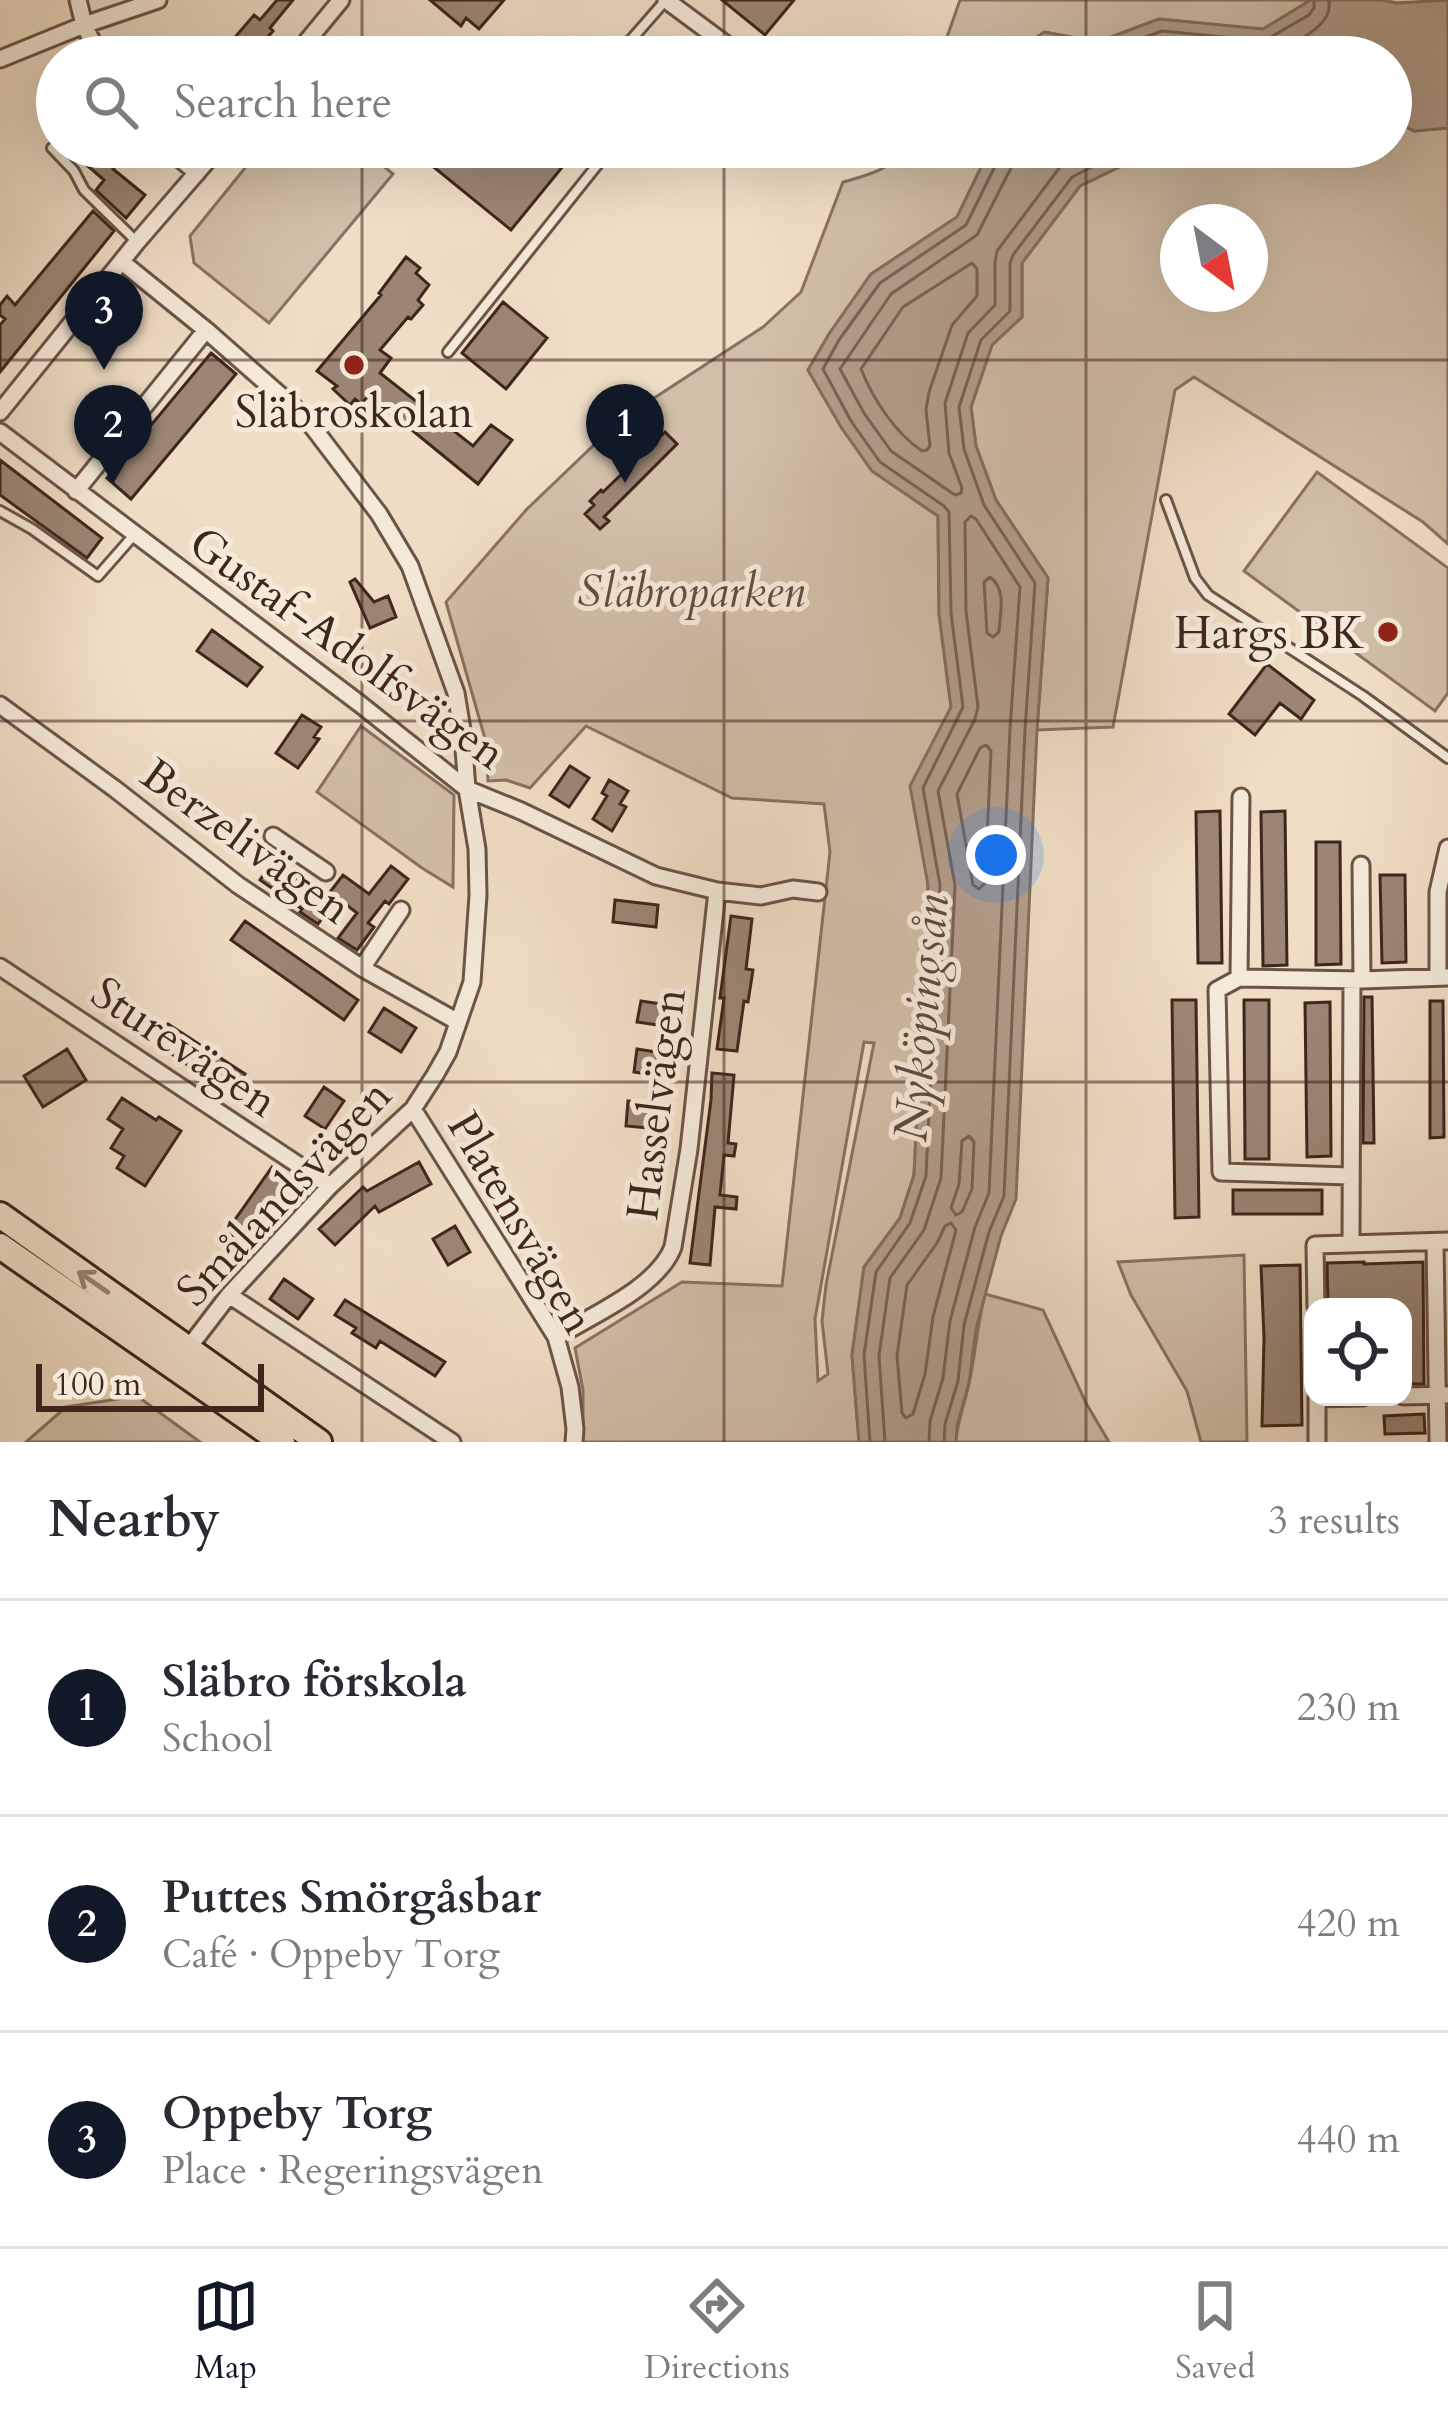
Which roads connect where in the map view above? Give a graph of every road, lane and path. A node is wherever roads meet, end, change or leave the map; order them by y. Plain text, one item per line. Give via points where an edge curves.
1 (78, 0) edge
2 (158, 0) edge
3 (341, 0) edge
4 (666, 0) edge
5 (84, 25) junction
6 (57, 36) edge
7 (90, 36) edge
8 (311, 36) edge
9 (634, 36) edge
10 (715, 36) edge
11 (36, 44) edge
12 (0, 59) edge
13 (71, 168) edge
14 (191, 168) edge
15 (201, 168) edge
16 (595, 168) edge
17 (197, 173) junction
18 (137, 242) junction
19 (122, 262) junction
20 (206, 330) junction
21 (448, 352) dead end
22 (0, 412) edge
23 (0, 432) edge
24 (76, 491) junction
25 (1166, 500) dead end
26 (1, 513) edge
27 (134, 535) junction
28 (0, 705) edge
29 (1448, 758) edge
30 (467, 789) junction
31 (1241, 797) dead end
32 (273, 836) dead end
33 (1448, 848) edge
34 (1361, 865) dead end
35 (326, 872) dead end
36 (717, 891) junction
37 (818, 892) dead end
38 (401, 910) dead end
39 (0, 967) edge
40 (362, 968) junction
41 (1443, 977) edge
42 (1239, 978) junction
43 (1357, 980) junction
44 (458, 1022) junction
45 (413, 1109) junction
46 (1349, 1176) junction
47 (330, 1186) junction
48 (0, 1215) edge
49 (1351, 1242) junction
50 (1442, 1242) edge
51 (0, 1246) edge
52 (229, 1295) junction
53 (1316, 1298) edge
54 (556, 1337) junction
55 (181, 1358) junction
56 (1443, 1395) edge
57 (1412, 1396) edge
58 (1317, 1406) edge
59 (282, 1442) edge
60 (319, 1442) edge
61 (452, 1442) edge
62 (574, 1442) edge
63 (1317, 1442) edge
64 (1438, 1442) edge

1 - 5 street
2 - 5 street
3 - 8 street
4 - 9 lane
4 - 10 street
5 - 6 street
5 - 7 street
11 - 12 street
13 - 18 lane
14 - 17 street
15 - 17 street
16 - 21 lane
17 - 18 street
18 - 19 street
19 - 20 street, Smålandsvägen
19 - 22 street
20 - 24 street
20 - 30 street, Smålandsvägen via 304,417 410,566 456,693
23 - 24 street, Gustaf-Adolfsvägen
24 - 27 street, Gustaf-Adolfsvägen
25 - 29 lane via 1208,595
26 - 27 lane via 98,576
27 - 30 street, Gustaf-Adolfsvägen
28 - 40 street, Berzelivägen
30 - 36 street, Gustaf-Adolfsvägen via 656,876
30 - 44 street, Smålandsvägen via 478,895 472,982
31 - 42 street
32 - 35 street
33 - 41 street via 1438,892
34 - 43 street
36 - 37 street, Gustaf-Adolfsvägen
36 - 54 street, Hasselvägen via 673,1247 658,1272
38 - 40 street
39 - 47 street, Sturevägen
40 - 44 street, Berzelivägen
41 - 43 street
42 - 43 street
42 - 46 street via 1217,990 1221,1172
43 - 46 street
44 - 45 street, Smålandsvägen
45 - 47 street, Smålandsvägen
45 - 54 street, Platensvägen
46 - 49 street
47 - 52 street, Smålandsvägen
55 -> 48 main road
49 - 50 street
49 - 53 street via 1315,1245
50 - 56 street
51 - 55 main road
52 - 55 street, Smålandsvägen
52 - 61 street
54 - 62 street, Platensvägen
55 - 59 main road
55 - 60 main road
56 - 57 street
56 - 64 street
58 - 63 street

